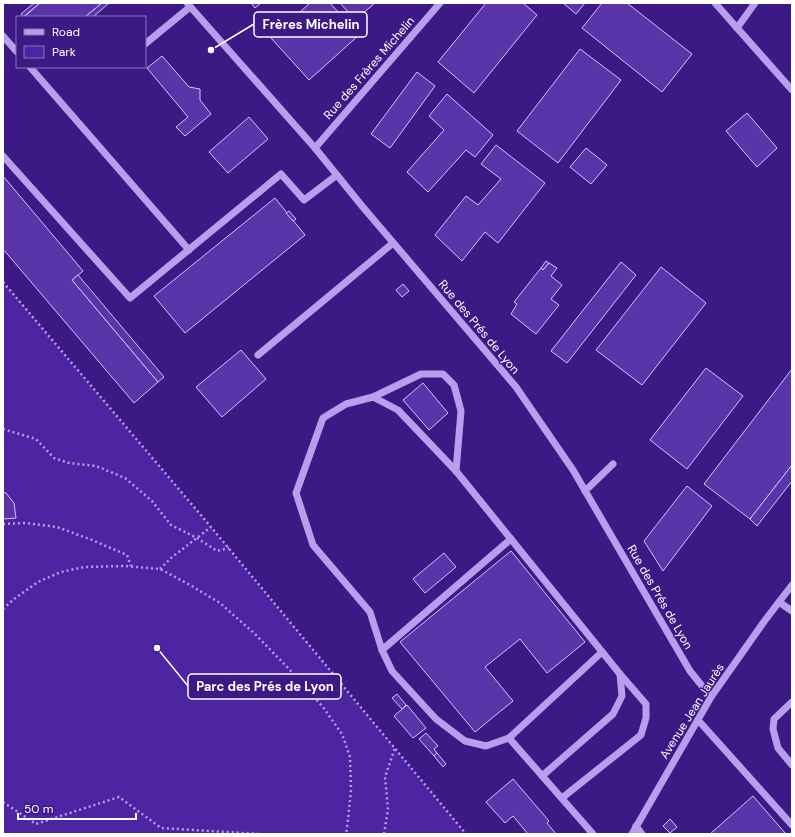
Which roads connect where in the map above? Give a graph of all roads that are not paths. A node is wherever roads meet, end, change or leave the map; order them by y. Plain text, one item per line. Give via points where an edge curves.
1 (440, 3) edge
2 (715, 3) edge
3 (755, 3) edge
4 (189, 5) edge
5 (737, 28) junction
6 (3, 36) edge
7 (146, 43) edge
8 (16, 51) edge
9 (31, 68) edge
10 (792, 90) edge
11 (315, 148) junction
12 (3, 156) edge
13 (337, 175) junction
14 (393, 243) junction
15 (189, 250) junction
16 (258, 355) dead end
17 (373, 397) junction
18 (613, 464) dead end
19 (456, 471) junction
20 (585, 491) junction
21 (511, 539) junction
22 (792, 585) edge
23 (779, 602) junction
24 (792, 612) edge
25 (382, 650) junction
26 (602, 652) junction
27 (620, 674) junction
28 (711, 697) junction
29 (792, 702) edge
30 (698, 720) junction
31 (510, 738) junction
32 (792, 765) edge
33 (542, 776) junction
34 (562, 798) junction
35 (792, 825) edge
36 (636, 826) junction
37 (593, 834) edge
38 (632, 834) edge
39 (642, 834) edge

1 - 11 street, Rue des Frères Michelin
2 - 5 street
3 - 5 street
4 - 7 street
4 - 11 street, Rue des Prés de Lyon
5 - 10 street
6 - 8 street
9 - 15 street
11 - 13 street, Rue des Prés de Lyon
12 - 15 street via 130,298
13 - 14 street, Rue des Prés de Lyon
13 - 15 street via 304,200 281,174
14 - 16 street
14 - 20 street, Rue des Prés de Lyon via 516,388
17 - 19 street via 398,410
17 - 19 street via 422,374 443,374 454,385 460,411
17 - 25 street via 346,404 323,418 296,493 313,545 370,612
18 - 20 street
19 - 21 street
20 - 28 street, Rue des Prés de Lyon via 690,671
21 - 25 street
21 - 26 street
22 - 23 street, Avenue Jean Jaurès
23 - 24 street
23 - 28 street, Avenue Jean Jaurès
25 - 31 street via 392,671 436,719 465,741 486,746
26 - 27 street
26 - 31 street
27 - 33 street via 622,696 613,714
27 - 34 street via 646,704 646,718 641,735
28 - 30 street, Avenue Jean Jaurès
29 - 32 street via 774,719 773,729 778,748
30 - 35 street
30 - 36 street, Avenue Jean Jaurès
31 - 33 street
33 - 34 street
34 - 37 street
36 - 38 street, Avenue Jean Jaurès
36 - 39 street

